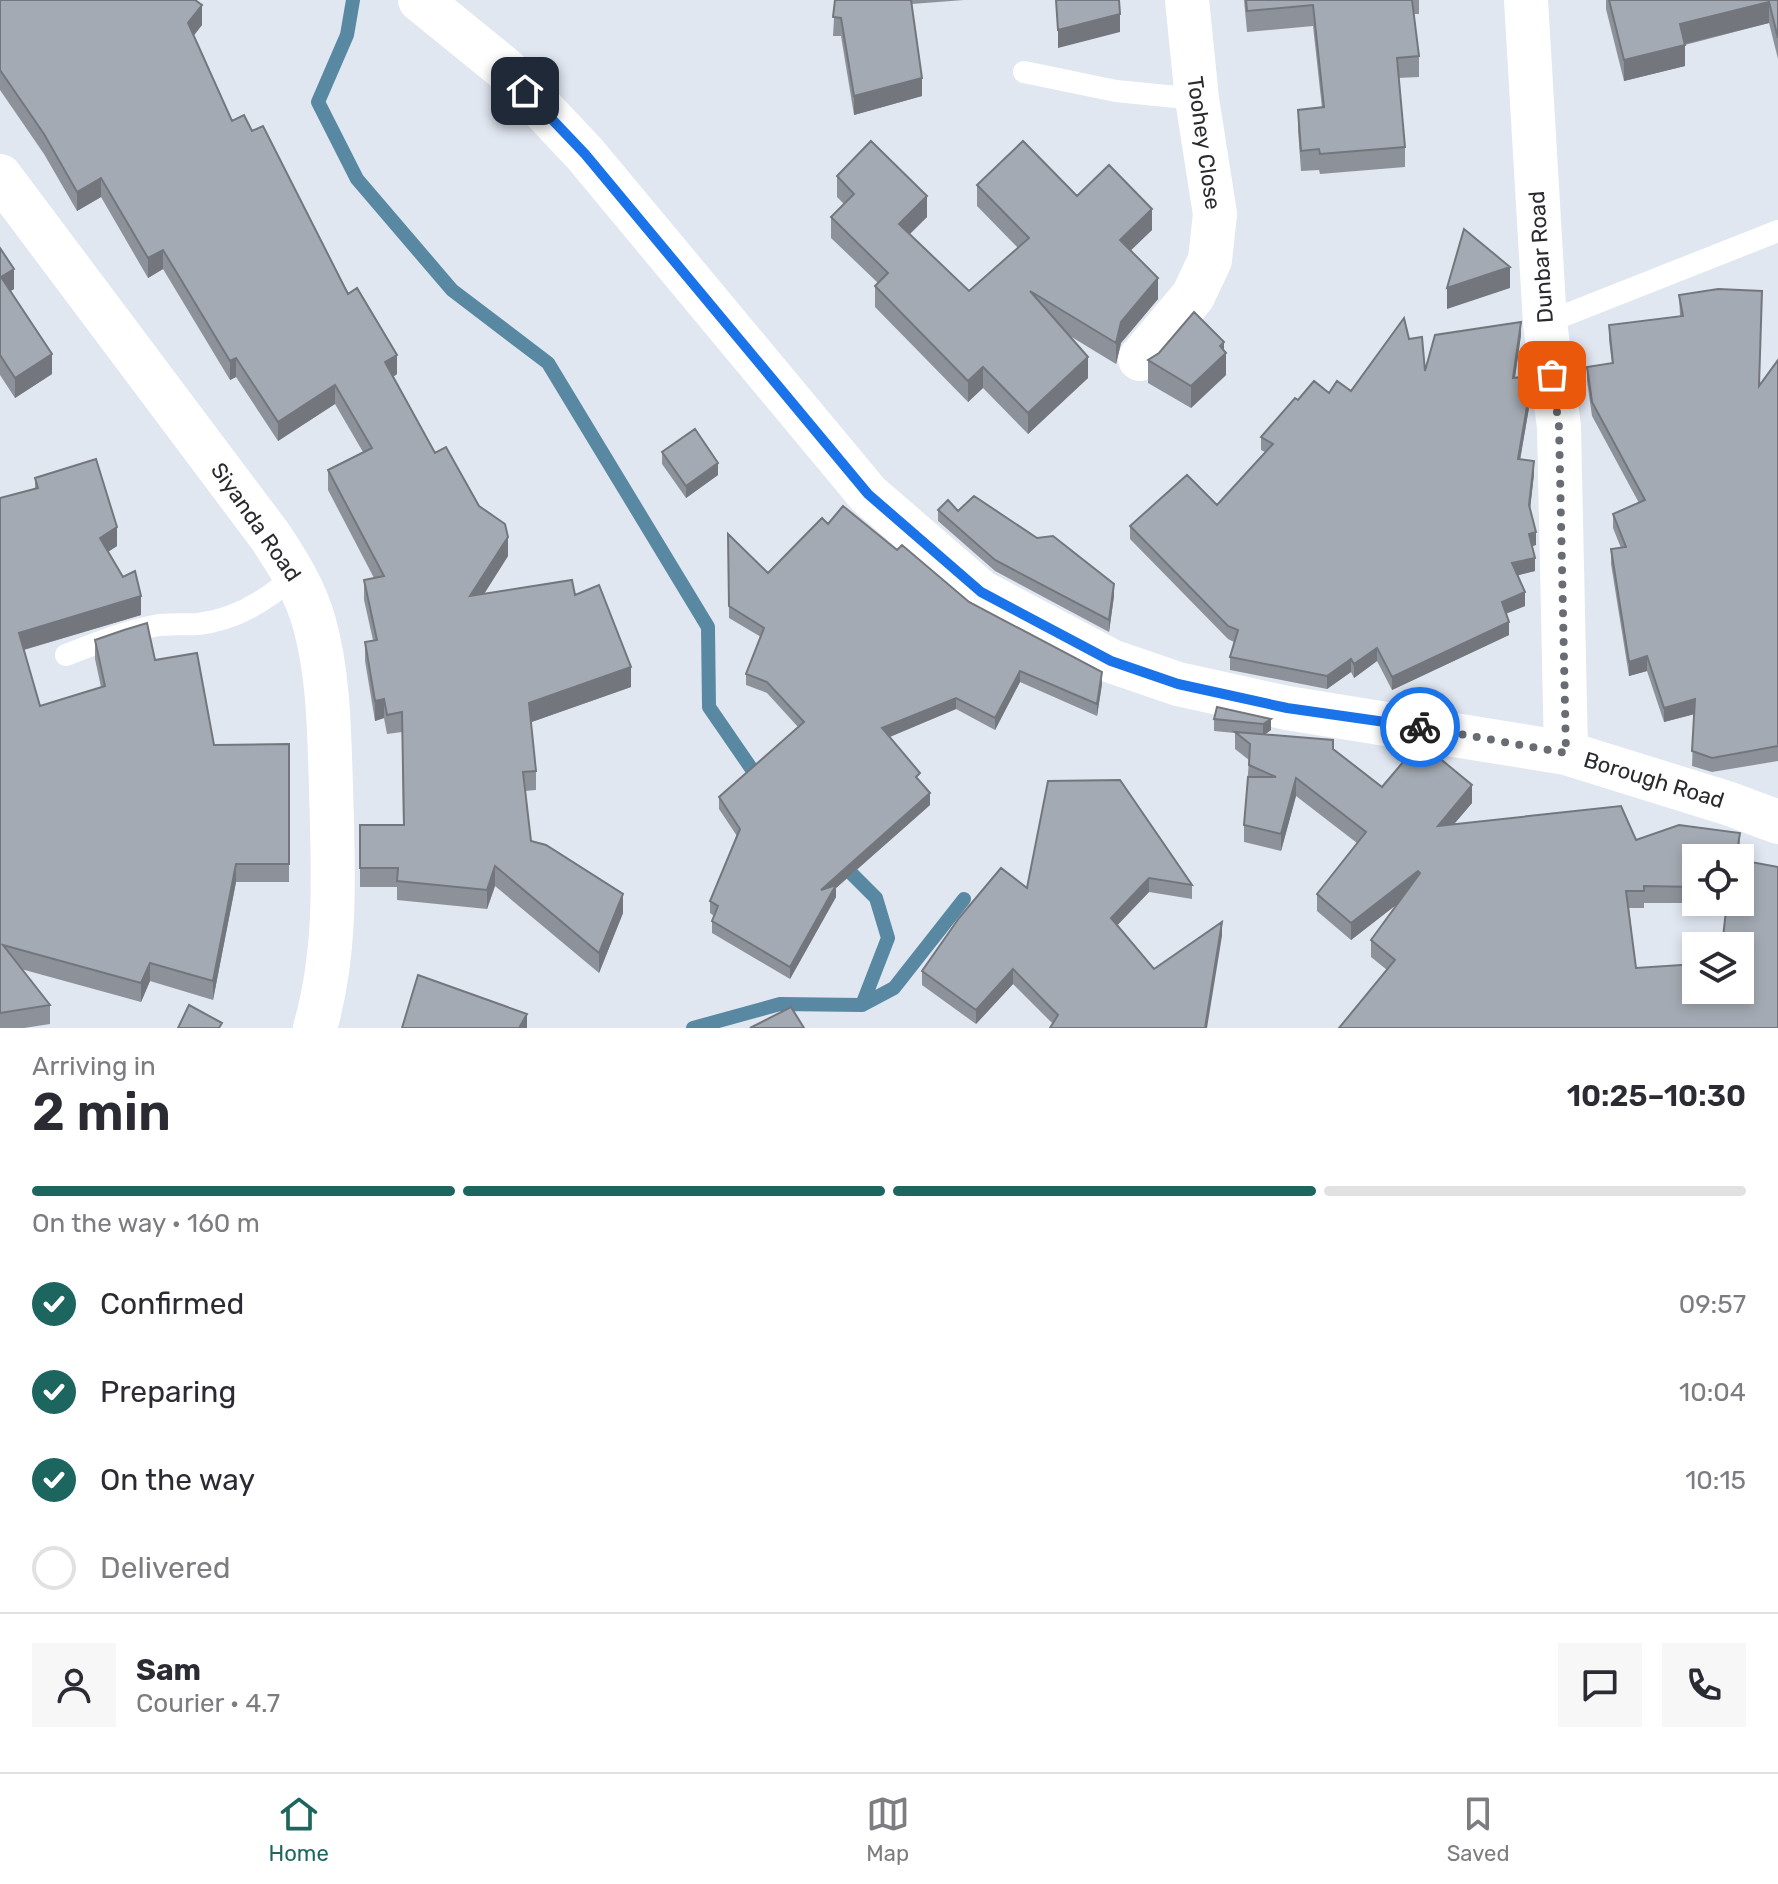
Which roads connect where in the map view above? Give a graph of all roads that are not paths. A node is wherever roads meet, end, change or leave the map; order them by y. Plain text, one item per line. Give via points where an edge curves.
1 (1187, 0) edge
2 (1526, 0) edge
3 (432, 10) edge
4 (1024, 72) dead end
5 (1197, 99) junction
6 (0, 176) edge
7 (1778, 231) edge
8 (1545, 323) junction
9 (1140, 359) dead end
10 (296, 574) junction
11 (66, 655) dead end
12 (1566, 753) junction
13 (1778, 822) edge
14 (315, 1028) edge

1 - 5 street, Toohey Close
2 - 8 street, Dunbar Road
3 - 12 street, Borough Road via 505,69 585,154 868,494 981,592 1111,661 1178,684 1287,708
4 - 5 lane via 1116,91
5 - 9 street, Toohey Close via 1215,214 1210,260 1193,296
6 - 10 street, Siyanda Road
7 - 8 lane
8 - 12 street, Dunbar Road via 1559,427
10 - 11 lane via 271,598 234,614 200,624 124,633
10 - 14 street, Siyanda Road via 314,621 329,713 334,903
12 - 13 street, Borough Road

